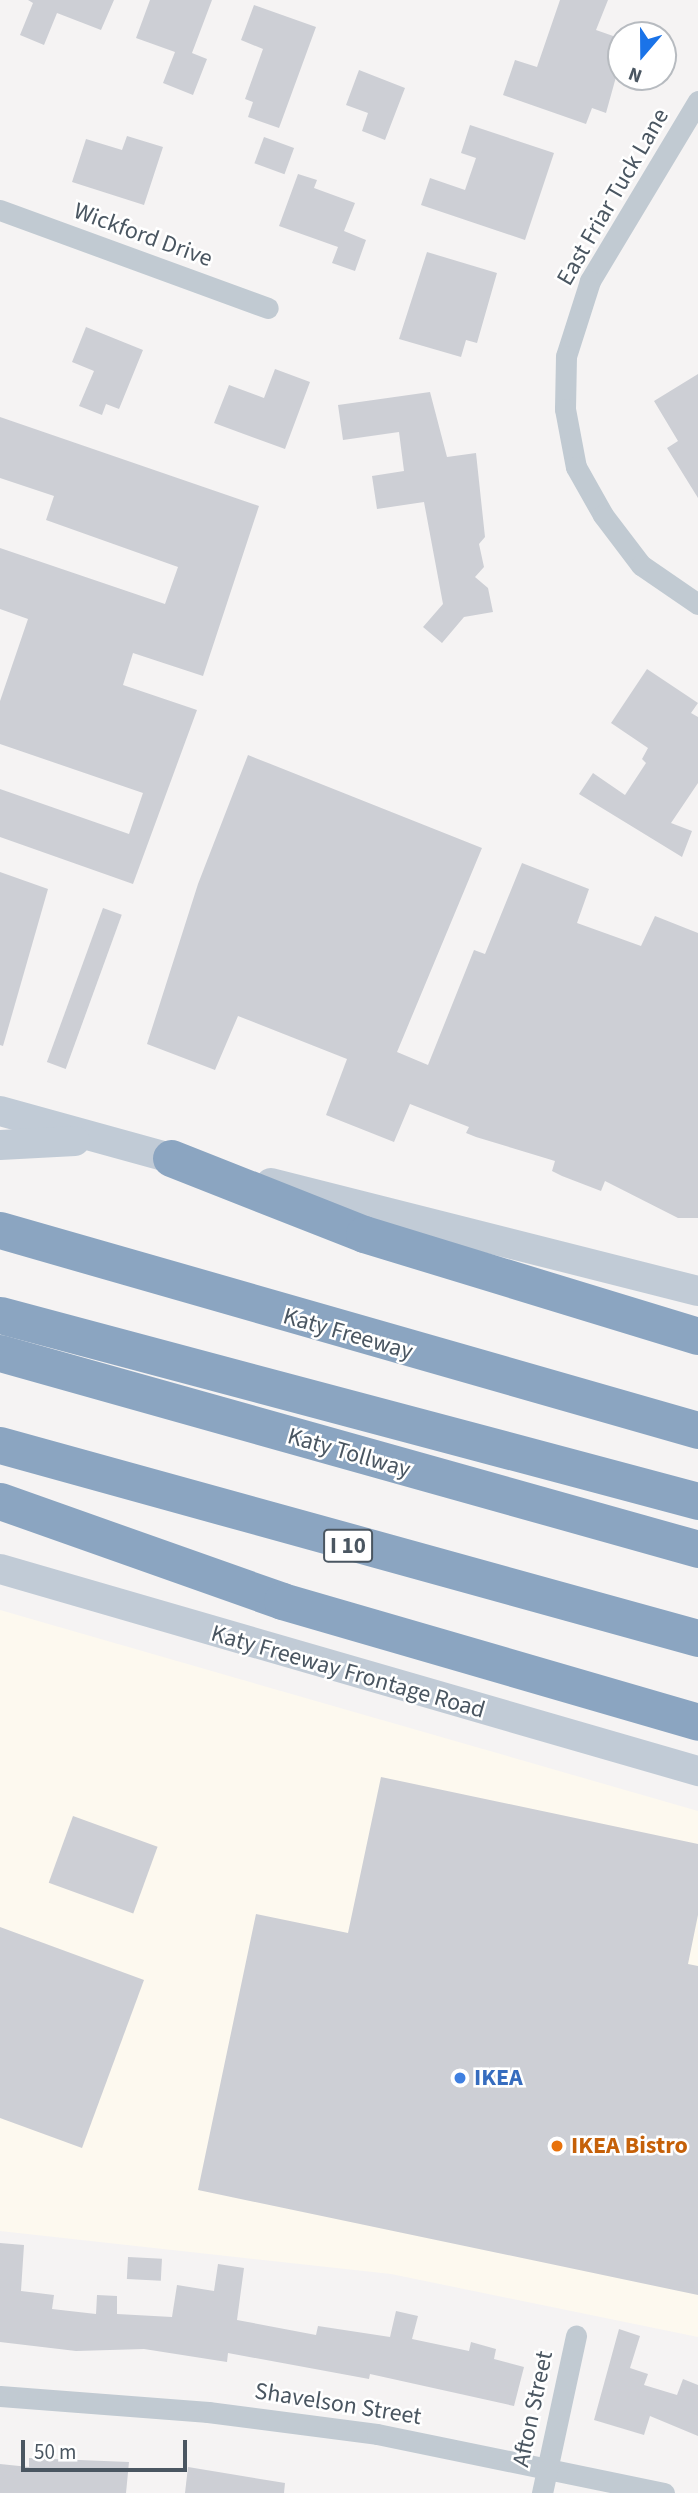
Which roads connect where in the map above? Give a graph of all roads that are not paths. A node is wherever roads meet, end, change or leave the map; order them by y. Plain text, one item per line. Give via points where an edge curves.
1 (698, 101) edge
2 (0, 210) edge
3 (268, 309) dead end
4 (698, 604) edge
5 (0, 1111) edge
6 (103, 1139) junction
7 (0, 1145) edge
8 (171, 1158) junction
9 (0, 1230) edge
10 (698, 1291) edge
11 (0, 1315) edge
12 (698, 1336) edge
13 (0, 1351) edge
14 (698, 1430) edge
15 (0, 1445) edge
16 (0, 1501) edge
17 (698, 1501) edge
18 (698, 1549) edge
19 (0, 1569) edge
20 (698, 1638) edge
21 (698, 1722) edge
22 (698, 1771) edge
23 (576, 2336) dead end
24 (0, 2396) edge
25 (547, 2469) junction
26 (542, 2493) edge
27 (664, 2493) edge

1 - 4 street, East Friar Tuck Lane via 590,281 566,356 565,409 576,467 603,516 641,565
2 - 3 street, Wickford Drive
5 - 6 main road
6 - 7 main road
6 - 8 main road
8 - 10 main road
8 - 12 highway via 363,1234
9 - 14 highway, Katy Freeway
11 - 17 highway
13 - 18 highway, Katy Tollway
15 - 20 highway, I 10
16 - 21 highway via 282,1601
19 - 22 main road, Katy Freeway Frontage Road
23 - 25 street, Afton Street
24 - 25 street, Shavelson Street via 261,2418
25 - 26 street, Afton Street
25 - 27 street, Shavelson Street

